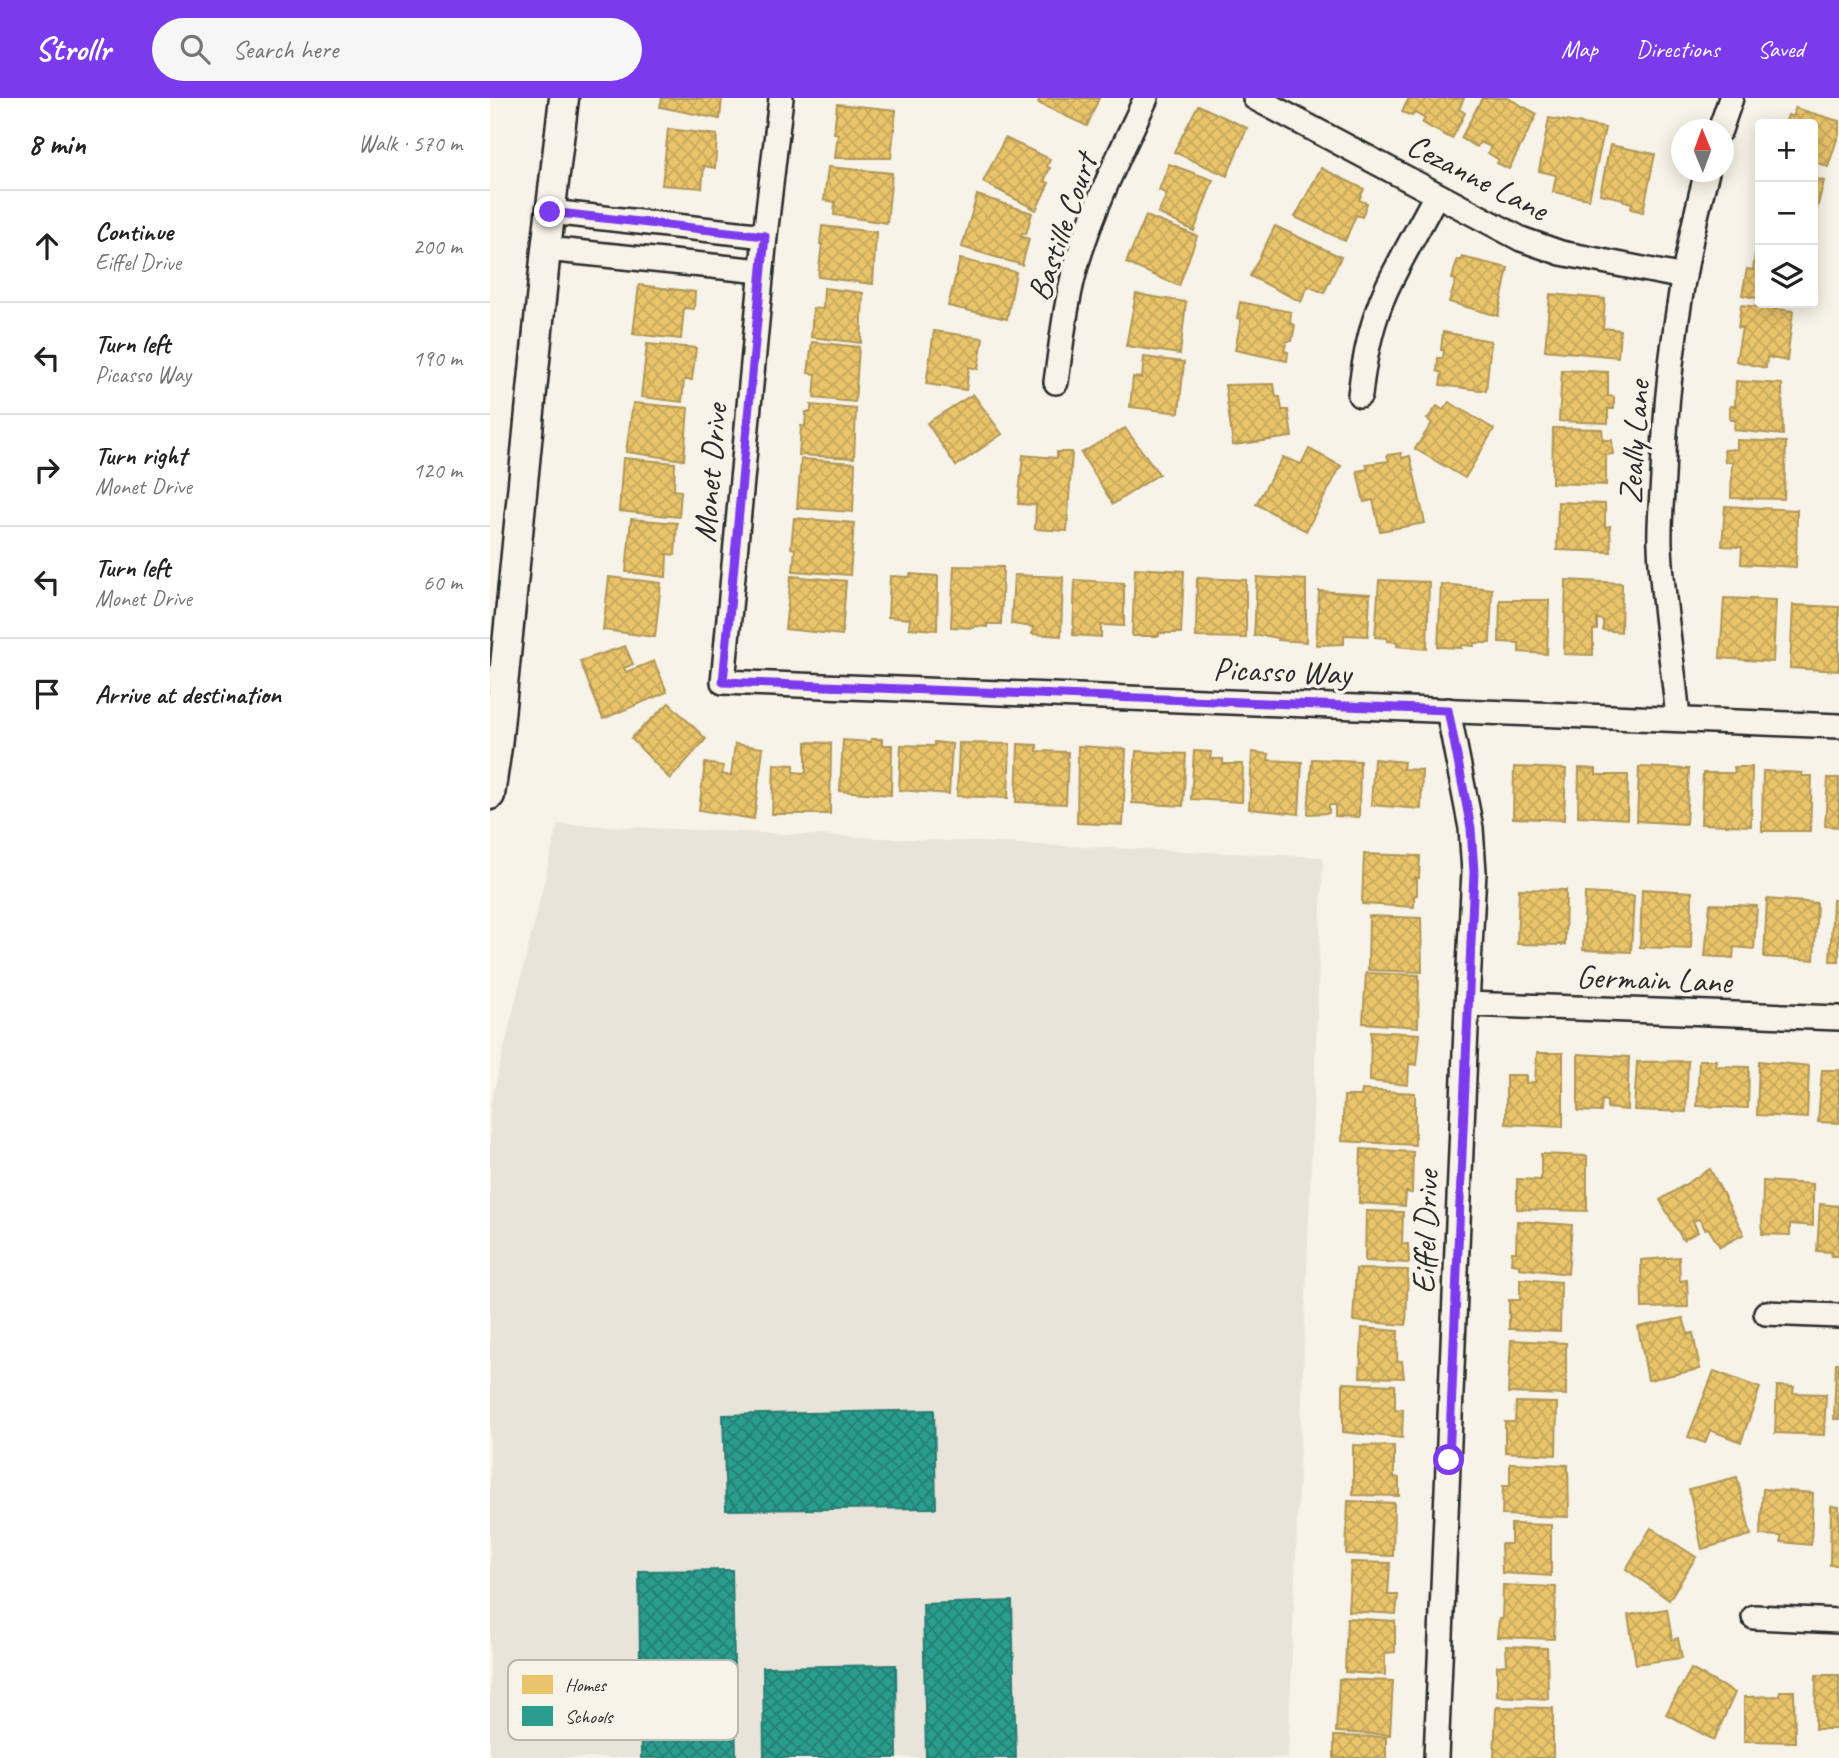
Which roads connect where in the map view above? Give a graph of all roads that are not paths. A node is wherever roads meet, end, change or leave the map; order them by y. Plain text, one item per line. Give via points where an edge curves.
1 (564, 98) edge
2 (781, 98) edge
3 (1146, 98) edge
4 (1255, 98) edge
5 (1731, 98) edge
6 (1724, 119) edge
7 (1704, 182) edge
8 (1436, 195) junction
9 (550, 212) junction
10 (765, 236) junction
11 (546, 249) junction
12 (761, 271) junction
13 (1684, 276) junction
14 (1056, 382) dead end
15 (1360, 395) dead end
16 (723, 682) joint
17 (1448, 710) junction
18 (1678, 719) junction
19 (1839, 726) edge
20 (490, 795) edge
21 (1467, 1004) junction
22 (1839, 1018) edge
23 (1766, 1313) dead end
24 (1839, 1316) edge
25 (1754, 1617) dead end
26 (1839, 1621) edge
27 (1436, 1758) edge

1 - 9 street
2 - 10 street, Monet Drive
3 - 14 street, Bastille Court via 1098,201 1079,257
4 - 8 street, Cezanne Lane
5 - 6 street
7 - 13 street, Zeally Lane
8 - 13 street, Cezanne Lane via 1521,239 1561,253
8 - 15 street via 1385,291 1372,329
9 - 10 street
9 - 11 street
10 - 12 street, Monet Drive
11 - 12 street
11 - 20 street
12 - 16 street, Monet Drive
13 - 18 street, Zeally Lane via 1671,362 1660,544
16 - 17 street, Picasso Way
17 - 18 street, Picasso Way
17 - 21 street, Eiffel Drive via 1471,828 1474,872
18 - 19 street, Picasso Way
21 - 22 street, Germain Lane
21 - 27 street, Eiffel Drive
23 - 24 street
25 - 26 street

